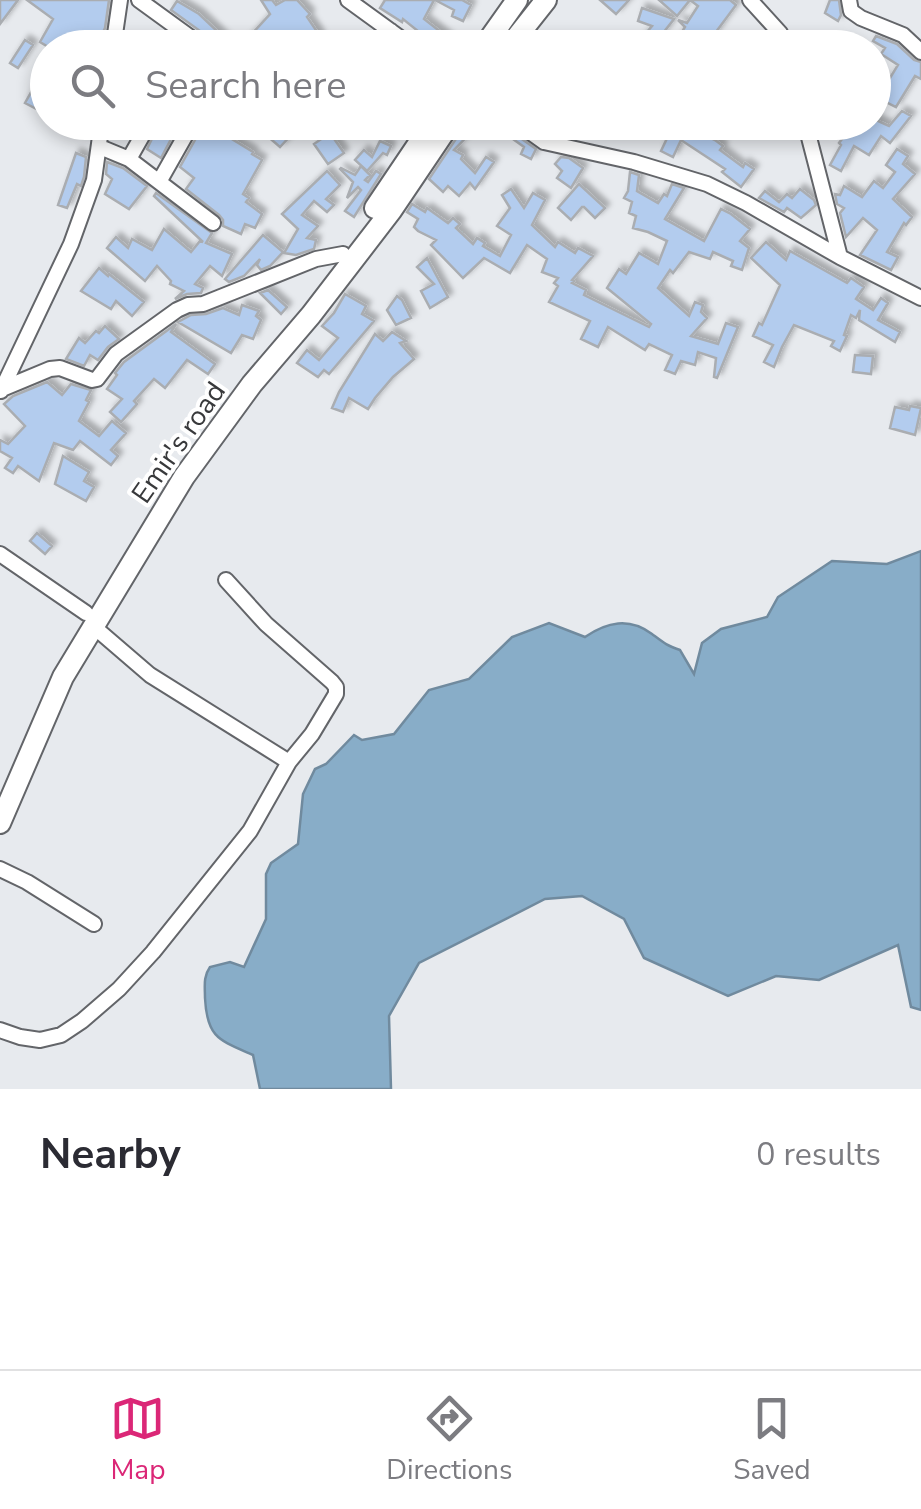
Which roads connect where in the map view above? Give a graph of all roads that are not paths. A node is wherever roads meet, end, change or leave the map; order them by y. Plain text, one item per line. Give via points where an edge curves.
1 (120, 0) edge
2 (139, 0) edge
3 (348, 0) edge
4 (380, 0) edge
5 (517, 0) edge
6 (546, 0) edge
7 (750, 0) edge
8 (849, 0) edge
9 (370, 16) junction
10 (116, 30) edge
11 (181, 30) edge
12 (388, 30) edge
13 (496, 30) edge
14 (522, 30) edge
15 (776, 30) edge
16 (891, 30) edge
17 (891, 30) edge
18 (921, 52) edge
19 (101, 140) edge
20 (140, 140) edge
21 (183, 140) edge
22 (421, 140) edge
23 (439, 140) edge
24 (541, 140) edge
25 (810, 140) edge
26 (544, 142) joint
27 (100, 147) junction
28 (129, 159) junction
29 (159, 182) junction
30 (213, 223) dead end
31 (343, 254) junction
32 (840, 257) junction
33 (921, 298) edge
34 (1, 391) edge
35 (0, 554) edge
36 (226, 580) dead end
37 (90, 619) junction
38 (289, 762) junction
39 (0, 788) edge
40 (0, 823) edge
41 (0, 869) edge
42 (94, 924) dead end
43 (0, 1030) edge

1 - 10 street
2 - 11 street
3 - 9 street
4 - 9 street
5 - 13 main road
6 - 14 main road
7 - 15 street
8 - 16 street via 851,11
9 - 12 street
17 - 18 street
19 - 27 street
20 - 28 street
21 - 29 street
22 - 31 main road, Emir's road
23 - 37 main road, Emir's road via 184,477
24 - 26 street
25 - 32 street
26 - 32 street via 707,184
27 - 28 street
27 - 34 street via 71,244
28 - 29 street
29 - 30 street
31 - 34 street via 177,310 116,354 97,379 50,369
31 - 37 main road, Emir's road via 172,472
32 - 33 street
35 - 37 street
36 - 38 street via 336,688
37 - 38 street via 150,675
37 - 39 main road, Emir's road via 52,671
37 - 40 main road, Emir's road
38 - 43 street via 250,830 118,989 61,1035 40,1040
41 - 42 street

